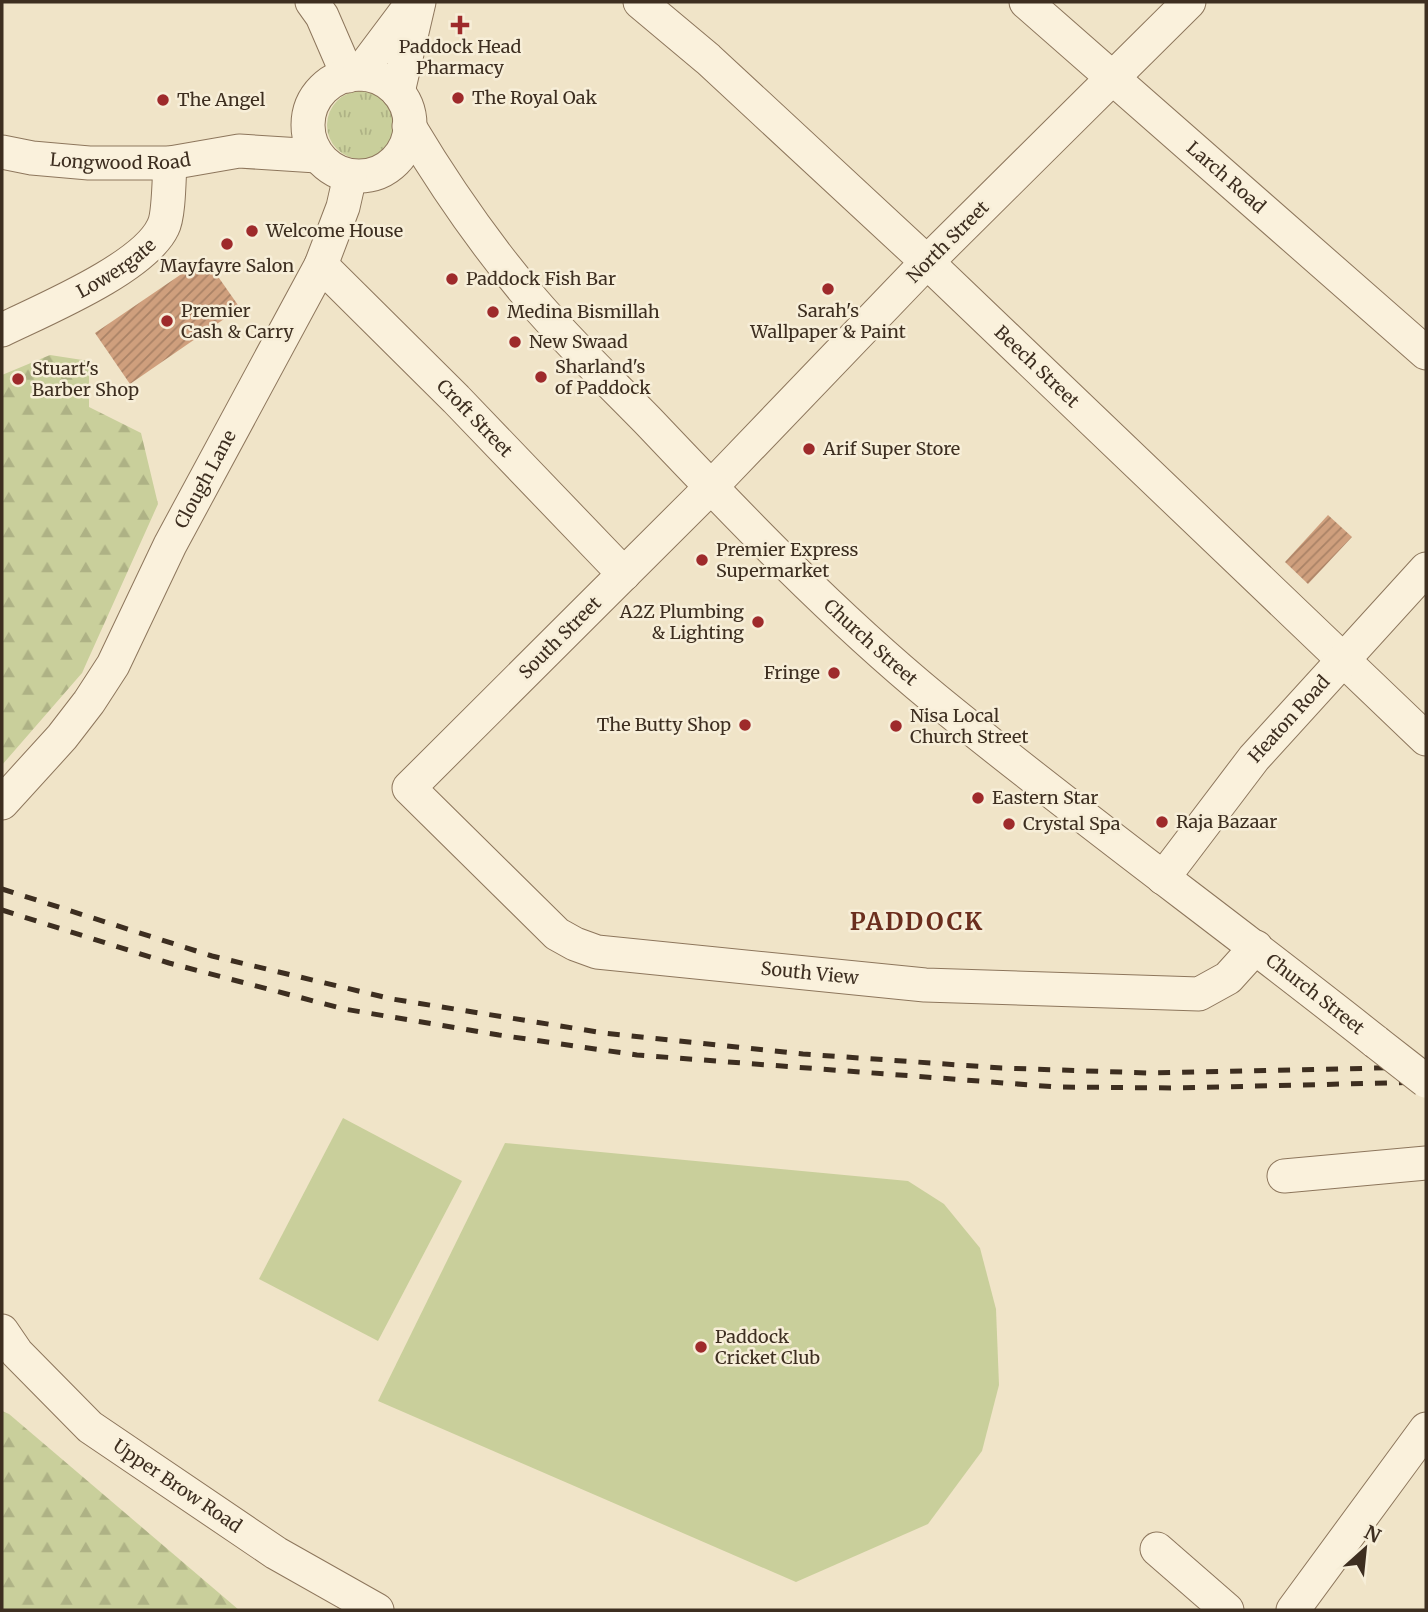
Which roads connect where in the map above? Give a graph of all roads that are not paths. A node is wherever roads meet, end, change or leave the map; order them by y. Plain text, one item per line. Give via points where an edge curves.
1 (312, 2) edge
2 (413, 2) edge
3 (419, 2) edge
4 (640, 2) edge
5 (1026, 2) edge
6 (1189, 2) edge
7 (353, 75) junction
8 (1111, 77) junction
9 (398, 92) junction
10 (307, 121) junction
11 (410, 126) junction
12 (239, 151) junction
13 (2, 152) edge
14 (317, 156) junction
15 (170, 163) junction
16 (383, 171) junction
17 (350, 176) junction
18 (445, 187) junction
19 (927, 262) junction
20 (321, 265) junction
21 (2, 330) edge
22 (1426, 353) edge
23 (711, 487) junction
24 (1426, 569) edge
25 (624, 573) junction
26 (1343, 660) junction
27 (1426, 738) edge
28 (409, 788) joint
29 (2, 803) edge
30 (1163, 878) junction
31 (1256, 947) junction
32 (1426, 1081) edge
33 (1426, 1163) edge
34 (1284, 1176) dead end
35 (2, 1331) edge
36 (1426, 1429) edge
37 (1157, 1549) dead end
38 (377, 1610) edge
39 (1227, 1610) edge
40 (1293, 1610) edge

1 - 7 street
2 - 7 street
3 - 9 street
4 - 19 street, Beech Street
5 - 8 street, Larch Road
6 - 8 street, North Street
7 - 9 street via 373,76
7 - 10 street via 337,78 317,95
8 - 19 street, North Street
8 - 22 street, Larch Road
9 - 11 street
10 - 12 street, Longwood Road
10 - 14 street
11 - 16 street via 405,148
11 - 18 street, Church Street
12 - 14 street, Longwood Road
12 - 15 street, Longwood Road
13 - 15 street, Longwood Road via 89,163
14 - 17 street via 326,166
15 - 21 street, Lowergate via 164,226 145,249 110,274
16 - 17 street
16 - 18 street
17 - 20 street, Clough Lane
18 - 23 street, Church Street via 533,301
19 - 23 street, North Street
19 - 26 street, Beech Street
20 - 25 street, Croft Street
20 - 29 street, Clough Lane via 181,526 113,665 43,777
23 - 25 street, South Street
23 - 30 street, Church Street via 841,616 934,698
24 - 26 street, Heaton Road
25 - 28 street, South Street
26 - 27 street, Beech Street
26 - 30 street, Heaton Road via 1254,758
28 - 31 street, South View via 557,934 597,951 925,985 1199,994 1228,978
30 - 31 street, Church Street
31 - 32 street, Church Street, bridge
33 - 34 street
35 - 38 street, Upper Brow Road via 17,1353 90,1427 276,1553
36 - 40 street
37 - 39 street

